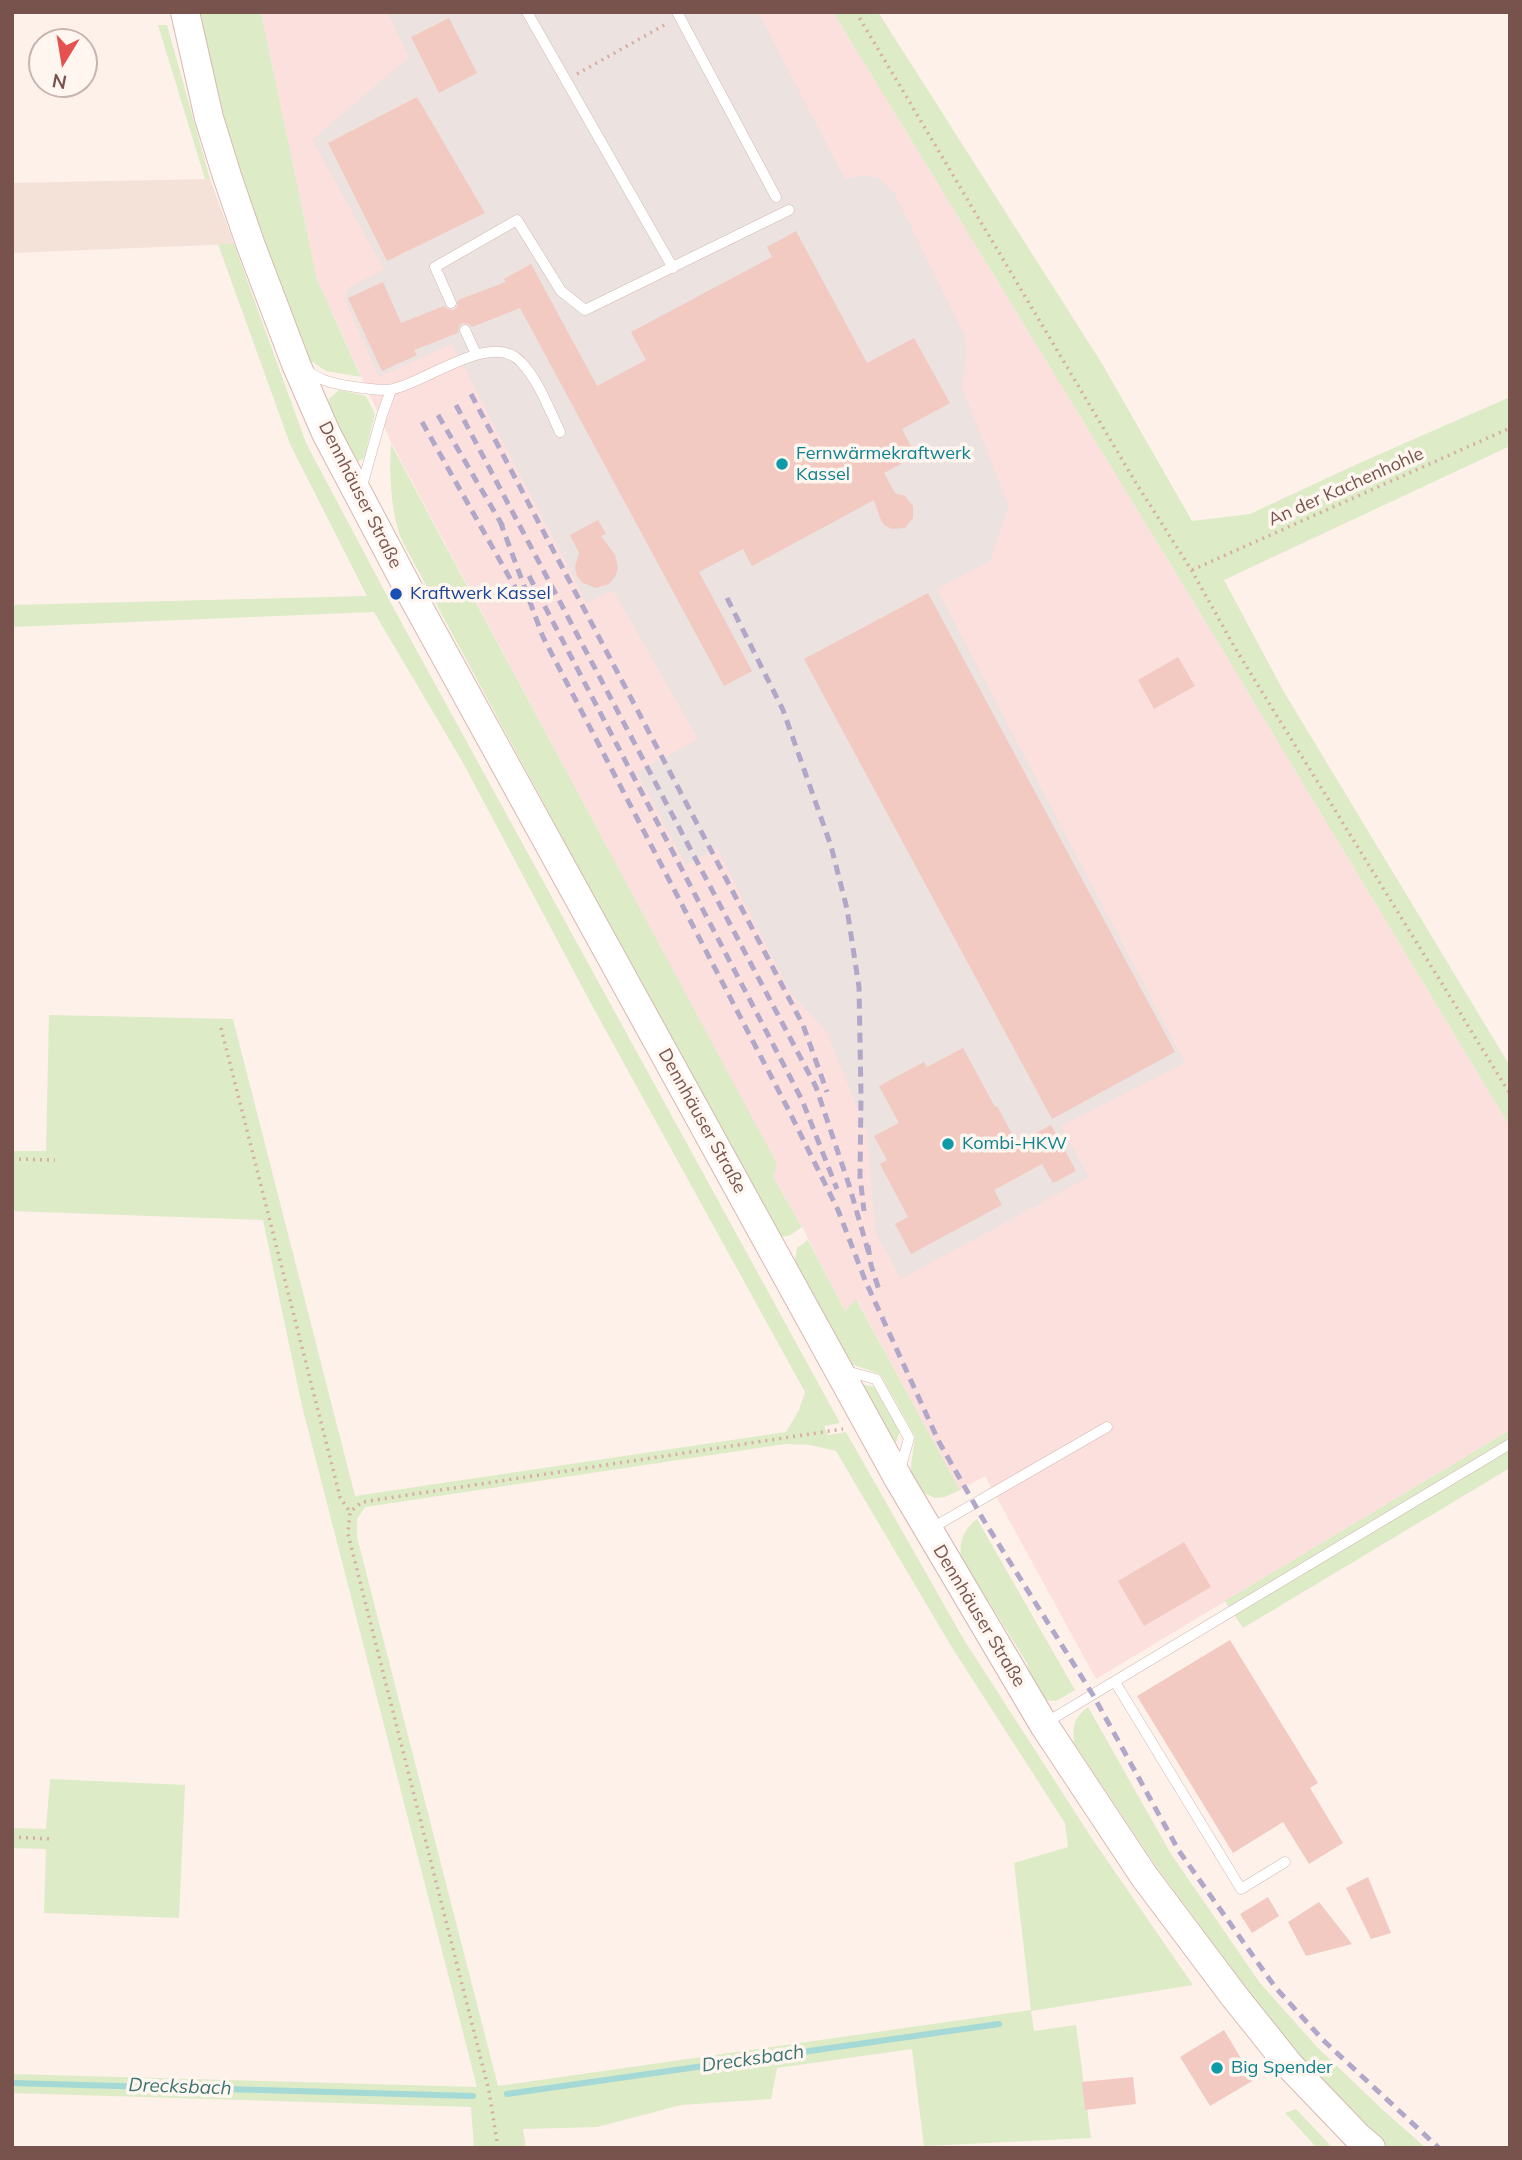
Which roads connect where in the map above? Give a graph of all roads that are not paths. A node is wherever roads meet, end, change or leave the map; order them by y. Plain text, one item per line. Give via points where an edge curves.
1 (185, 12) edge
2 (527, 12) edge
3 (678, 14) edge
4 (776, 197) dead end
5 (789, 210) dead end
6 (673, 268) junction
7 (451, 303) dead end
8 (465, 330) dead end
9 (476, 354) junction
10 (296, 365) junction
11 (391, 390) junction
12 (560, 432) dead end
13 (359, 497) junction
14 (839, 1369) junction
15 (1107, 1427) dead end
16 (1510, 1444) edge
17 (898, 1478) junction
18 (928, 1530) junction
19 (1115, 1682) junction
20 (1044, 1724) junction
21 (1285, 1862) dead end
22 (1371, 2148) edge

1 - 10 street, Dennhäuser Straße via 227,177
2 - 6 lane
3 - 4 lane
5 - 6 lane
6 - 7 lane via 585,310 561,291 517,220 435,267
8 - 9 lane
9 - 11 lane
9 - 12 lane via 497,350 520,360
10 - 11 lane via 324,380
10 - 13 street, Dennhäuser Straße
11 - 13 lane
13 - 14 street, Dennhäuser Straße
14 - 17 street, Dennhäuser Straße
14 - 17 lane via 876,1379 909,1438
15 - 18 lane
16 - 19 lane
17 - 18 street, Dennhäuser Straße
18 - 20 street, Dennhäuser Straße
19 - 20 lane
19 - 21 lane via 1241,1889
20 - 22 street, Dennhäuser Straße via 1144,1877 1234,1996 1290,2066

